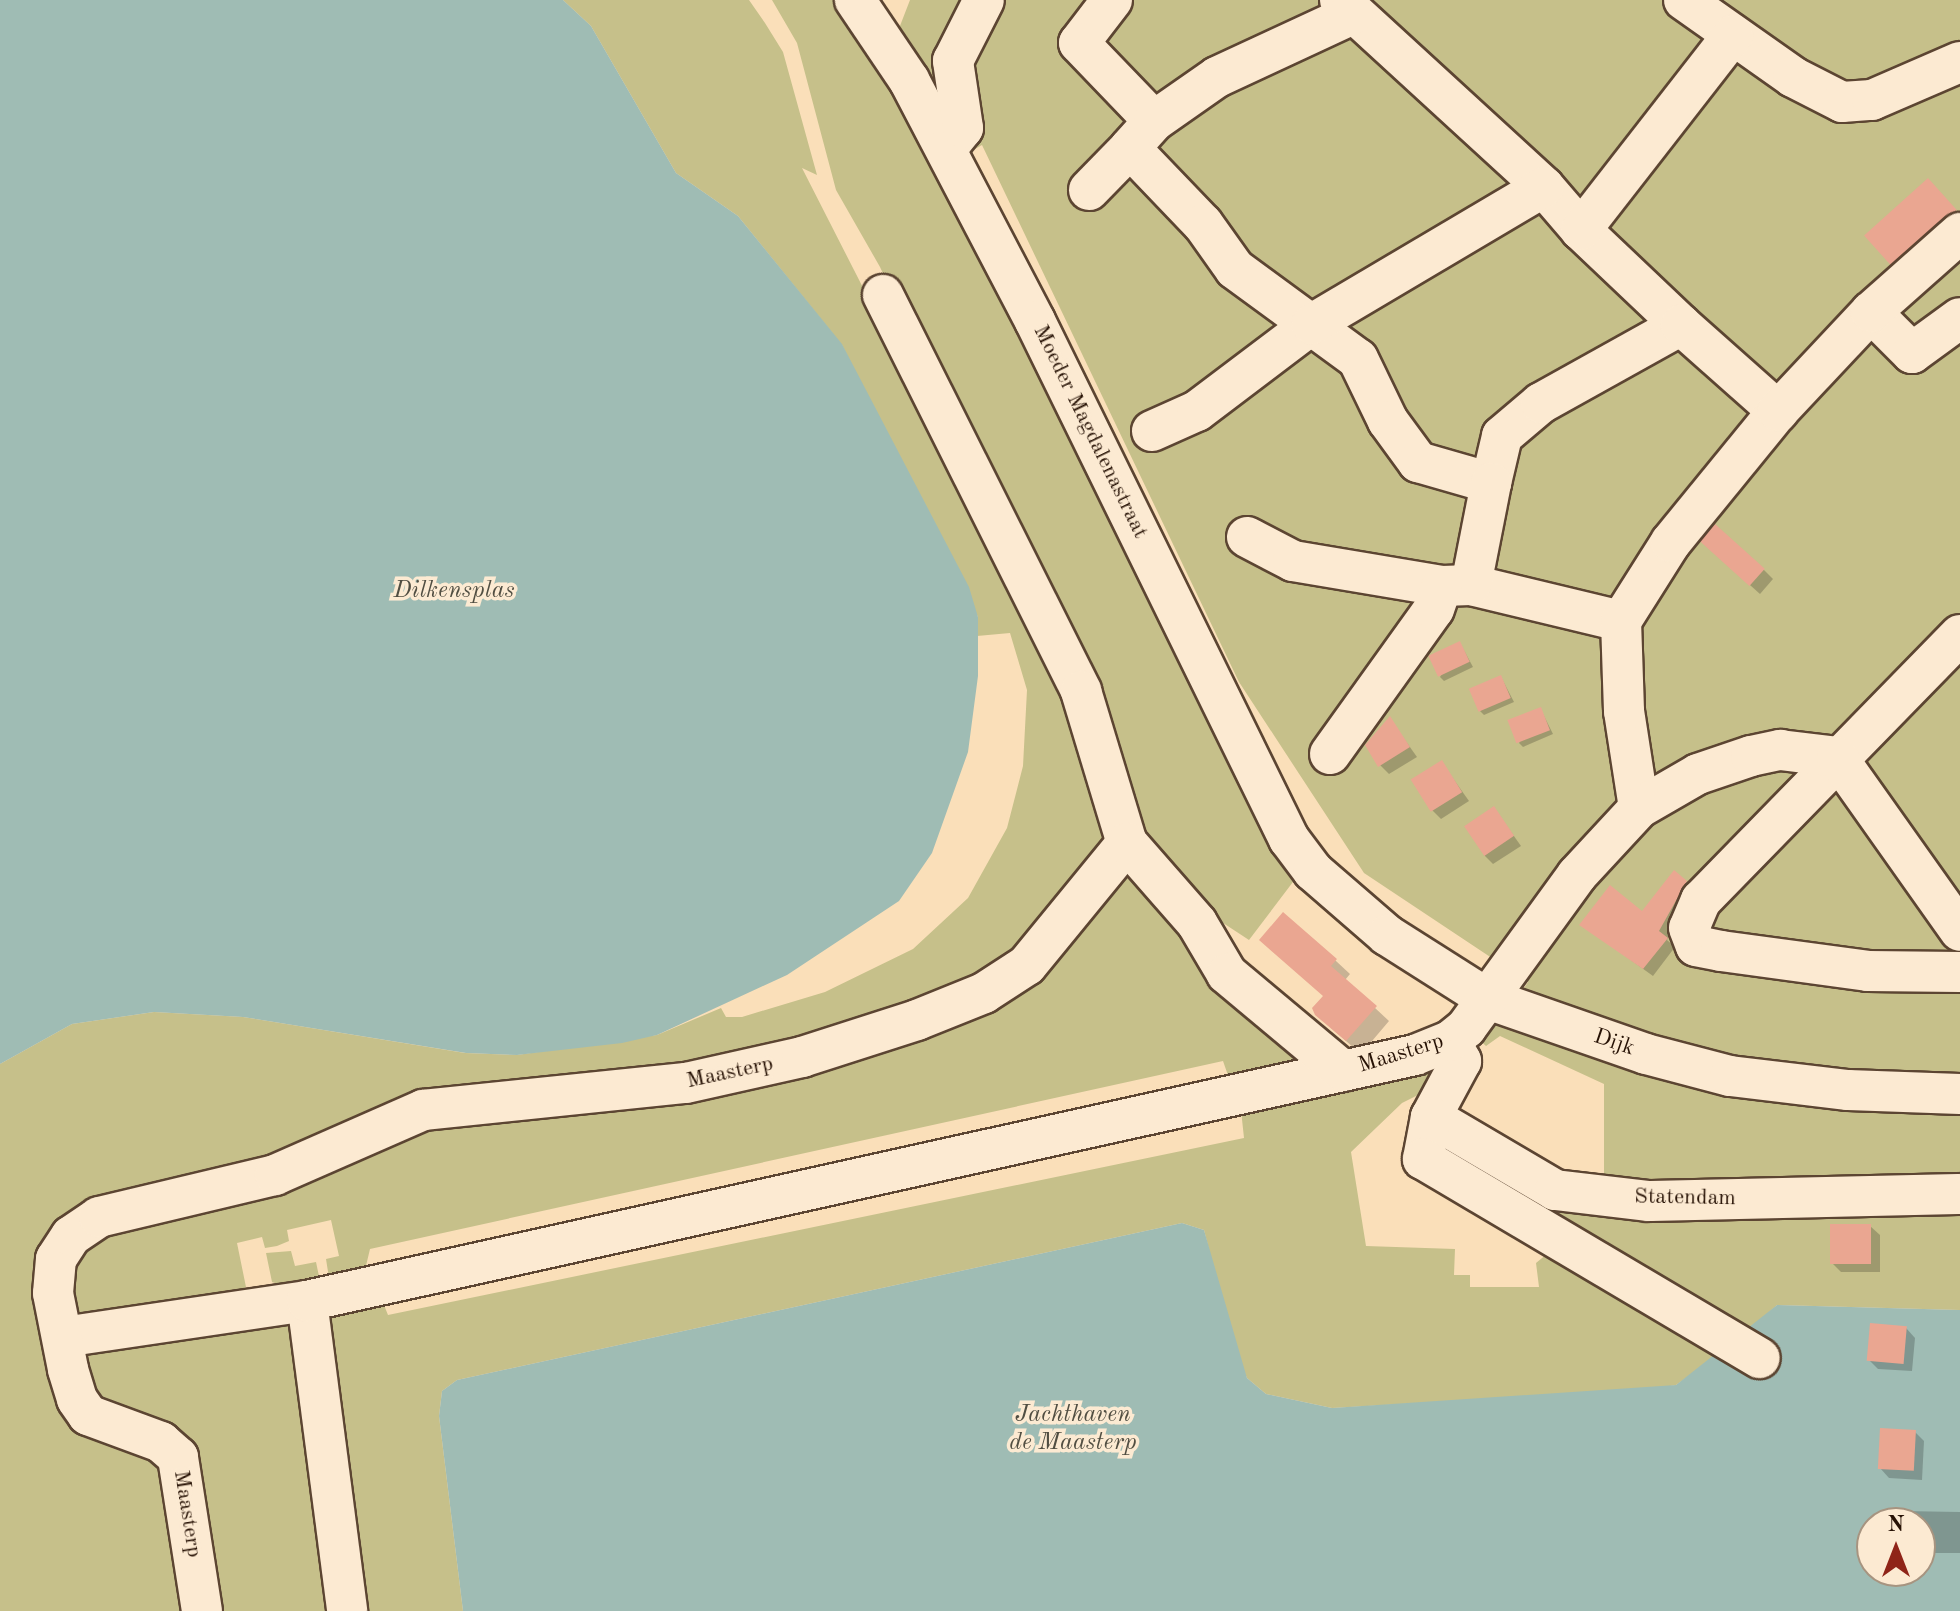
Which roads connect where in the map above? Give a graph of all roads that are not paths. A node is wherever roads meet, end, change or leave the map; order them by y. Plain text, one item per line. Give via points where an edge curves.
1 (855, 0) edge
2 (984, 0) edge
3 (1112, 0) edge
4 (1684, 0) edge
5 (1347, 7) edge
6 (1733, 35) junction
7 (1960, 62) edge
8 (1142, 135) junction
9 (946, 149) junction
10 (1544, 187) junction
11 (1089, 190) dead end
12 (1581, 230) junction
13 (1960, 233) edge
14 (883, 295) dead end
15 (1871, 312) junction
16 (1960, 318) edge
17 (1312, 324) junction
18 (1681, 325) junction
19 (1778, 411) junction
20 (1152, 431) dead end
21 (1491, 483) junction
22 (1247, 537) dead end
23 (1456, 585) junction
24 (1621, 621) junction
25 (1955, 650) edge
26 (1330, 754) dead end
27 (1837, 757) junction
28 (1639, 808) junction
29 (1127, 843) junction
30 (1313, 871) joint
31 (1960, 931) edge
32 (1960, 972) edge
33 (1488, 999) junction
34 (1450, 1041) junction
35 (1343, 1071) junction
36 (1960, 1094) edge
37 (1431, 1117) junction
38 (1960, 1194) edge
39 (307, 1301) junction
40 (63, 1337) junction
41 (1759, 1358) dead end
42 (202, 1611) edge
43 (347, 1611) edge

1 - 9 street, Moeder Magdalenastraat via 909,80
2 - 9 street via 953,61 963,128
3 - 8 street via 1079,43
4 - 6 street
5 - 8 street via 1217,77
5 - 10 street
6 - 7 street via 1793,77 1842,102 1872,100
6 - 12 street
8 - 11 street
8 - 17 street via 1235,269
9 - 30 street, Moeder Magdalenastraat via 1289,839
10 - 12 street
10 - 17 street
12 - 18 street
13 - 15 street
14 - 29 street via 1081,691
15 - 16 street via 1912,353
15 - 19 street
17 - 20 street via 1197,411
17 - 21 street via 1358,359 1388,421 1418,462
18 - 19 street
18 - 21 street via 1541,403 1502,436
19 - 24 street via 1671,542
21 - 23 street
22 - 23 street via 1293,561
23 - 24 street
23 - 26 street
24 - 28 street via 1624,711
25 - 27 street
27 - 28 street, Maasterp via 1780,750 1751,756 1698,774
27 - 31 street
27 - 32 street via 1701,900 1689,928 1696,946 1868,971
28 - 33 street, Maasterp via 1577,875
29 - 35 street, Maasterp via 1197,923 1227,974
29 - 40 street, Maasterp via 1027,965 984,993 917,1020 802,1057 686,1083 423,1110 275,1175 99,1217 71,1236 56,1259 53,1293
30 - 33 street, Dijk via 1387,935
33 - 34 street, Maasterp
33 - 36 street, Dijk via 1646,1054 1730,1076 1848,1090
34 - 35 street, Maasterp
34 - 37 street via 1461,1061
35 - 39 street, Maasterp
37 - 38 street, Statendam via 1555,1190 1649,1201
37 - 41 street via 1423,1159
39 - 40 street, Maasterp
39 - 43 street
40 - 42 street, Maasterp via 77,1399 88,1415 161,1442 178,1457

